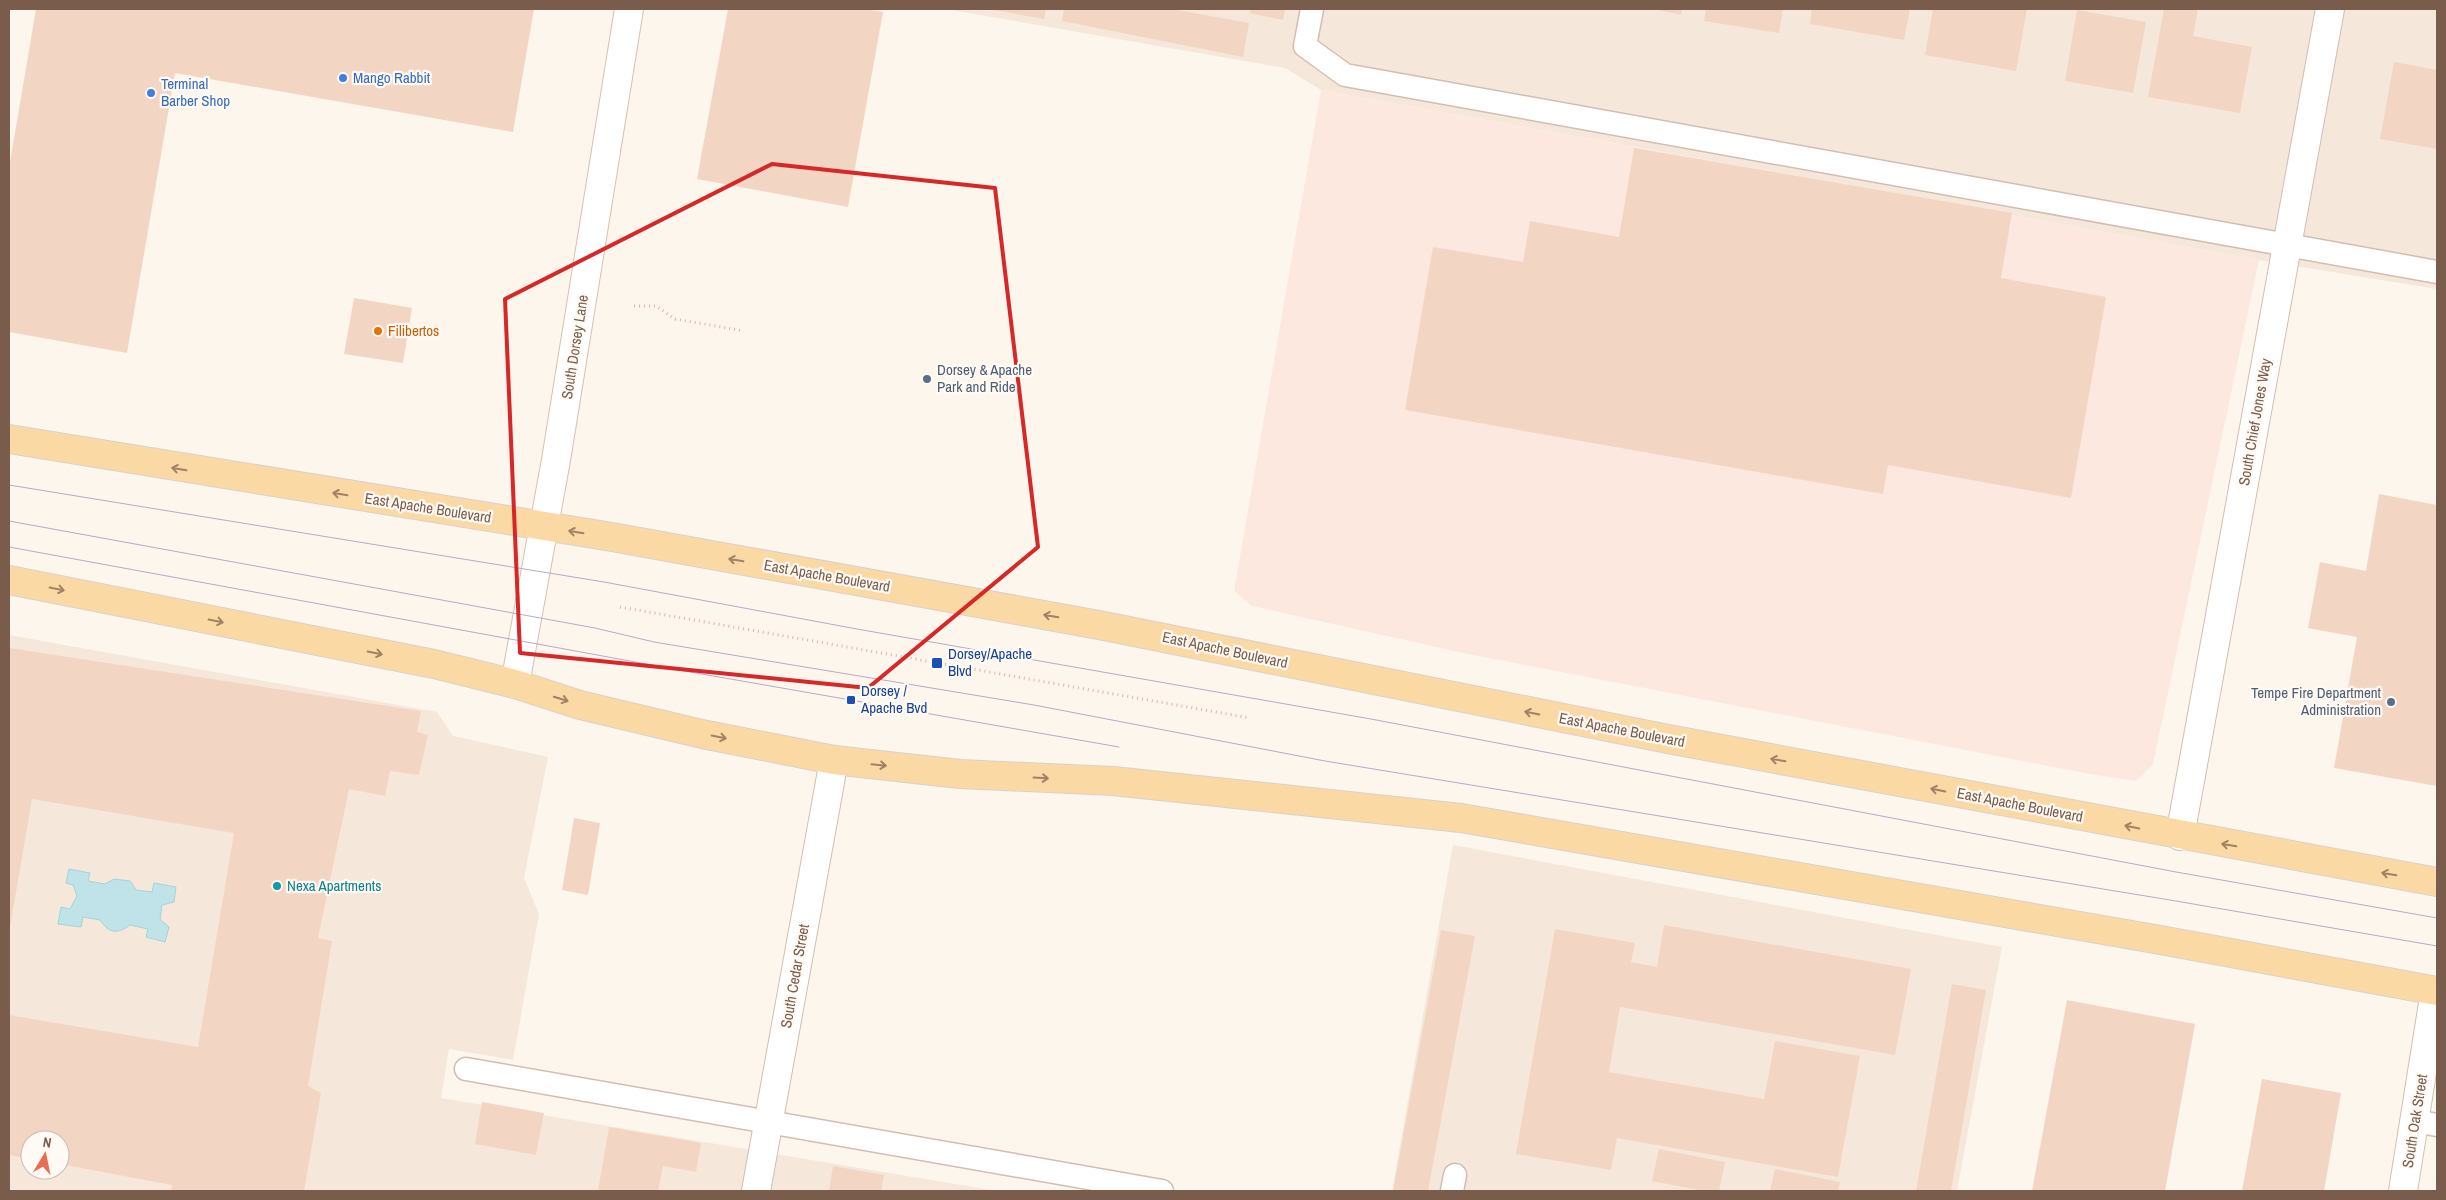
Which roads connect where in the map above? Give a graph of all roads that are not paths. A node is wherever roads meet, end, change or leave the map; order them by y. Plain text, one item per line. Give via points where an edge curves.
1 (629, 9) edge
2 (1312, 9) edge
3 (2330, 9) edge
4 (2287, 245) junction
5 (2437, 272) edge
6 (9, 439) edge
7 (544, 527) junction
8 (9, 580) edge
9 (515, 684) junction
10 (834, 760) junction
11 (2180, 836) junction
12 (2437, 882) edge
13 (2436, 991) edge
14 (466, 1069) dead end
15 (768, 1122) junction
16 (2426, 1123) edge
17 (756, 1191) edge
18 (1162, 1191) edge
19 (2403, 1191) edge

1 - 7 street, South Dorsey Lane
2 - 4 lane via 1305,46 1345,75
3 - 4 street, South Chief Jones Way
4 - 5 lane
4 - 11 street, South Chief Jones Way
7 -> 6 main road, East Apache Boulevard
7 - 9 street, South Dorsey Lane
11 -> 7 main road, East Apache Boulevard via 1568,720 1099,625
8 -> 9 main road via 424,662
9 -> 10 main road via 580,705
10 -> 13 main road via 960,774 1113,781 1461,818
10 - 15 street, South Cedar Street
12 -> 11 main road, East Apache Boulevard
13 - 16 street, South Oak Street
14 - 15 lane
15 - 17 street, South Cedar Street
15 - 18 lane
16 - 19 street, South Oak Street

